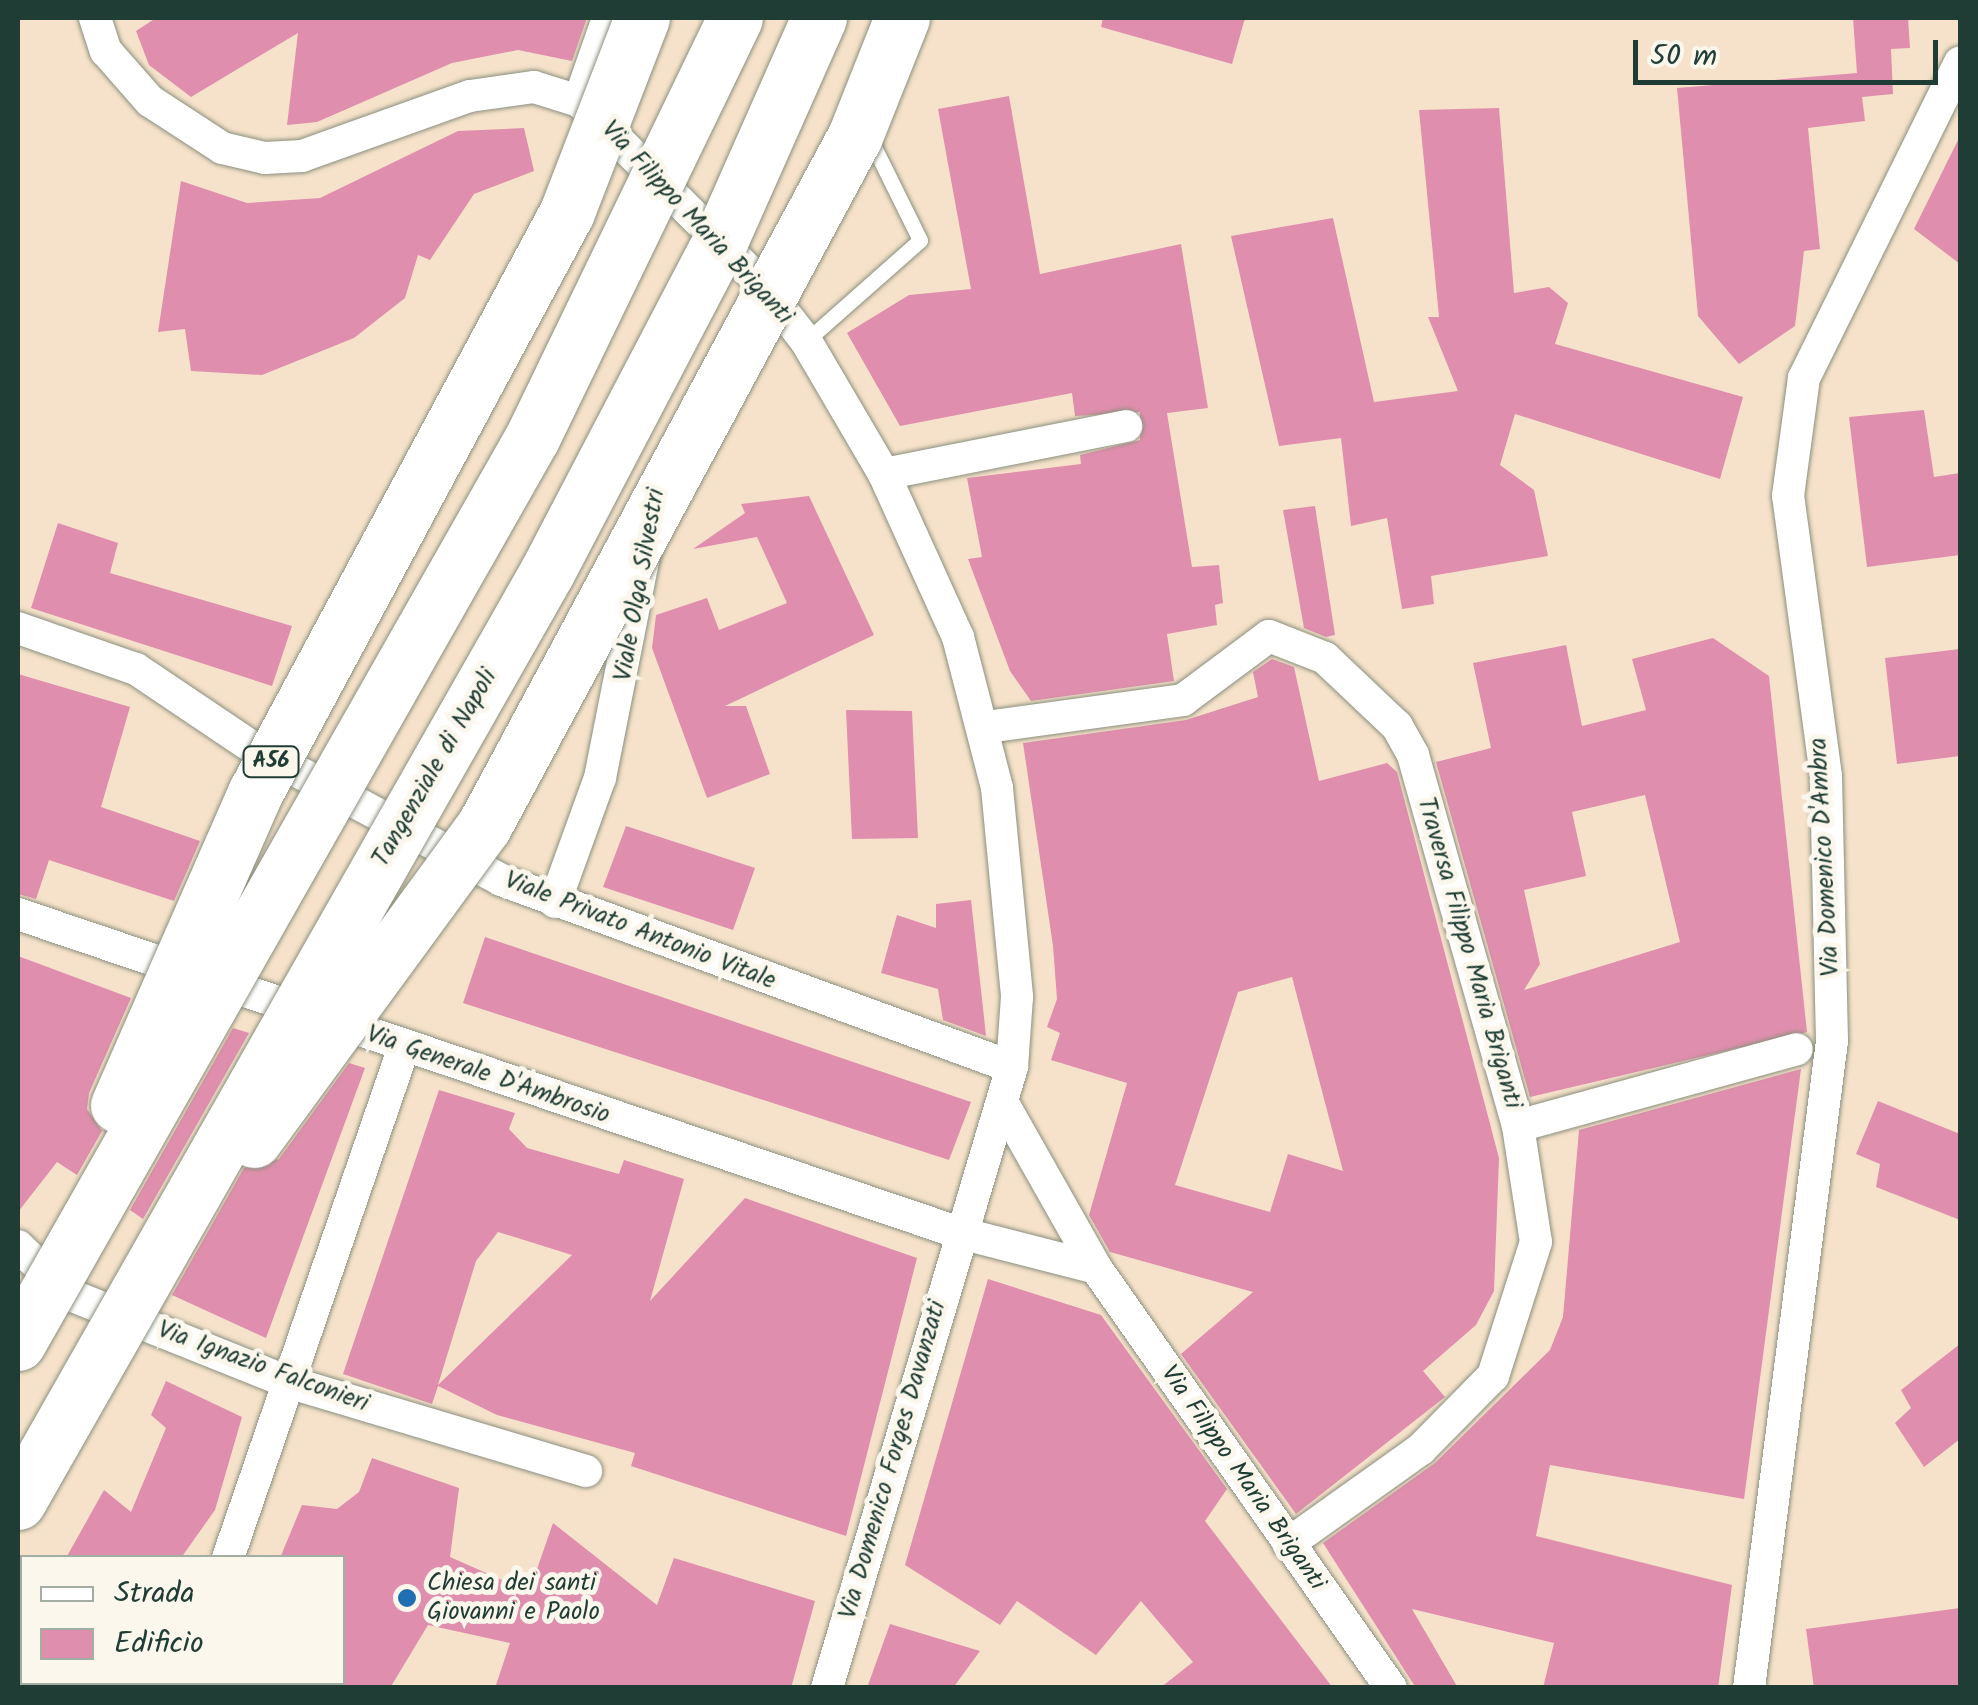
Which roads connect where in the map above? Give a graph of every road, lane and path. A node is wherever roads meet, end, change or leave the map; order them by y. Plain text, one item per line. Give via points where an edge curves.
1 (94, 18) edge
2 (608, 18) edge
3 (642, 18) edge
4 (736, 18) edge
5 (819, 18) edge
6 (890, 18) edge
7 (902, 18) edge
8 (1960, 62) edge
9 (579, 101) junction
10 (760, 282) junction
11 (806, 341) junction
12 (1126, 426) dead end
13 (884, 474) junction
14 (18, 628) edge
15 (986, 727) junction
16 (555, 902) junction
17 (18, 914) edge
18 (404, 1047) junction
19 (1797, 1050) dead end
20 (1012, 1067) junction
21 (1005, 1107) junction
22 (1518, 1126) junction
23 (960, 1232) junction
24 (19, 1251) edge
25 (1096, 1268) junction
26 (138, 1288) junction
27 (18, 1332) edge
28 (18, 1343) edge
29 (291, 1383) junction
30 (586, 1471) dead end
31 (18, 1502) edge
32 (1288, 1544) junction
33 (229, 1555) edge
34 (827, 1688) edge
35 (1392, 1688) edge
36 (1748, 1688) edge

1 - 9 street, Via Filippo Maria Briganti via 106,52 150,101 222,148 265,158 302,156 470,96 534,87
2 - 9 street
3 - 27 highway, A56, bridge via 567,212 255,793
4 - 28 highway, bridge via 532,438
5 - 26 highway, Tangenziale di Napoli, bridge via 630,418
6 - 11 lane via 864,84 874,162 920,240 914,255
7 - 26 highway, bridge via 846,153 484,826 394,959
8 - 36 street, Via Domenico D'Ambra via 1804,378 1790,477 1826,776 1832,1041
9 - 10 street, Via Filippo Maria Briganti
10 - 11 street, Via Filippo Maria Briganti
10 - 16 street, Viale Olga Silvestri via 656,484 617,706
11 - 13 street, Via Filippo Maria Briganti
12 - 13 street
13 - 15 street, Via Filippo Maria Briganti via 958,637
14 - 16 street, Viale Privato Antonio Vitale via 136,669 255,749
15 - 20 street, Via Filippo Maria Briganti via 1016,997
15 - 22 street, Traversa Filippo Maria Briganti via 1183,700 1268,636 1325,658 1398,726 1413,755
16 - 20 street, Viale Privato Antonio Vitale
17 - 18 street, Via Generale D'Ambrosio
18 - 23 street, Via Generale D'Ambrosio
18 - 29 street
19 - 22 street
20 - 21 street, Via Filippo Maria Briganti
21 - 23 street, Via Filippo Maria Briganti
21 - 25 street, Via Filippo Maria Briganti
22 - 32 street, Traversa Filippo Maria Briganti via 1536,1242 1494,1376 1422,1450
23 - 25 street
23 - 34 street, Via Domenico Forges Davanzati
24 - 29 street, Via Ignazio Falconieri via 68,1294
25 - 32 street, Via Filippo Maria Briganti
26 - 31 highway, Tangenziale di Napoli, bridge
29 - 30 street, Via Ignazio Falconieri
29 - 33 street
32 - 35 street, Via Filippo Maria Briganti

